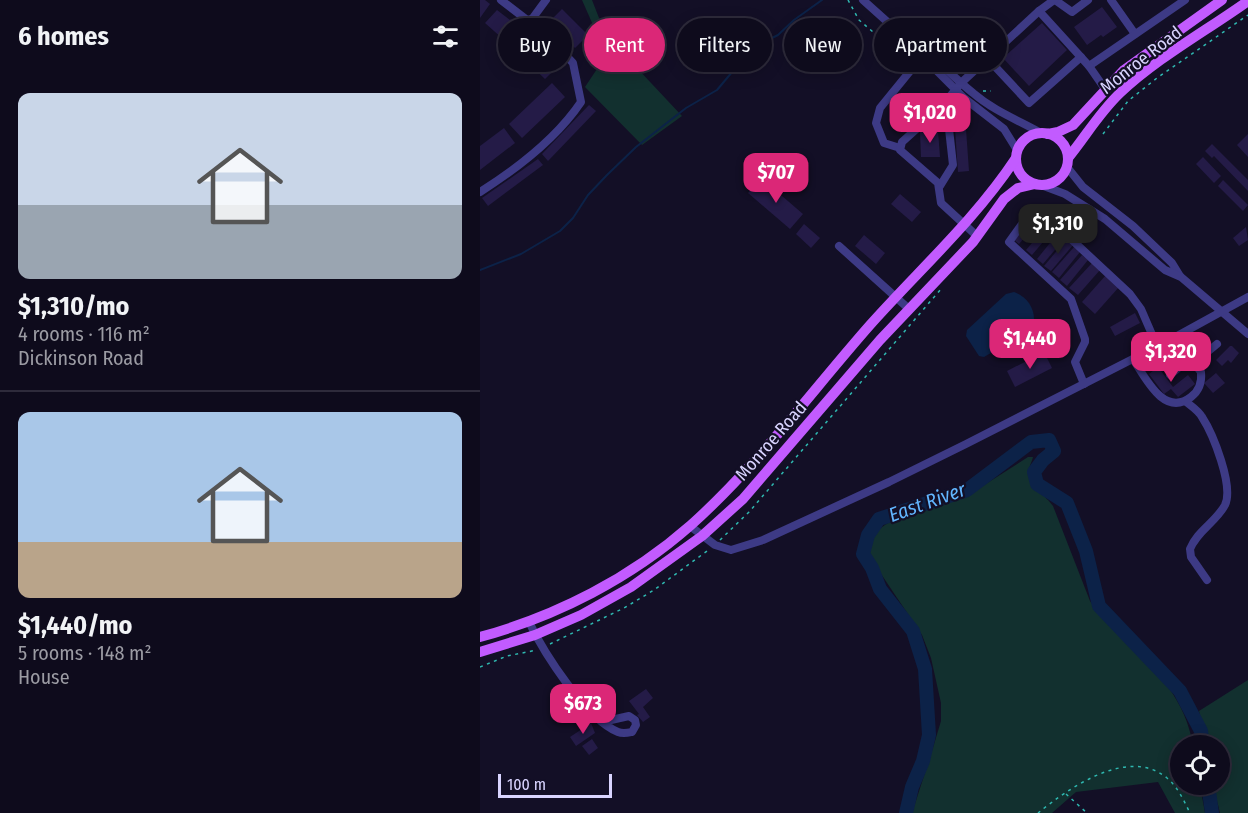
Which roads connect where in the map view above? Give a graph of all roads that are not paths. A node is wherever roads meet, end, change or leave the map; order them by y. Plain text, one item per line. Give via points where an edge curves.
1 (501, 0) edge
2 (546, 0) edge
3 (863, 0) edge
4 (1054, 0) edge
5 (1088, 0) edge
6 (1111, 0) edge
7 (1185, 0) edge
8 (1222, 0) edge
9 (1248, 1) edge
10 (1039, 11) junction
11 (524, 18) edge
12 (533, 18) edge
13 (883, 18) edge
14 (1135, 33) junction
15 (1007, 41) edge
16 (1081, 57) junction
17 (572, 62) edge
18 (1089, 66) junction
19 (909, 72) edge
20 (940, 72) edge
21 (947, 72) edge
22 (973, 72) edge
23 (1000, 72) edge
24 (961, 83) junction
25 (1105, 88) junction
26 (955, 90) junction
27 (942, 106) junction
28 (1045, 133) junction
29 (900, 148) junction
30 (1016, 154) junction
31 (1067, 163) junction
32 (1038, 185) junction
33 (940, 186) junction
34 (480, 192) edge
35 (965, 224) junction
36 (977, 236) junction
37 (839, 246) dead end
38 (1181, 277) junction
39 (1248, 297) edge
40 (896, 298) junction
41 (909, 309) junction
42 (1223, 312) junction
43 (1248, 334) edge
44 (1168, 341) junction
45 (1217, 344) dead end
46 (1157, 346) junction
47 (1133, 359) junction
48 (1192, 361) junction
49 (1170, 375) dead end
50 (1084, 384) junction
51 (1185, 401) junction
52 (690, 526) junction
53 (702, 536) junction
54 (1207, 580) dead end
55 (528, 622) junction
56 (535, 635) junction
57 (480, 637) edge
58 (480, 652) edge
59 (602, 722) dead end

1 - 11 street
2 - 12 street
3 - 13 street
4 - 5 street via 1072,12
4 - 10 street
6 - 14 street
7 - 14 street
8 - 25 main road, Monroe Road via 1138,59
9 - 31 main road, Monroe Road via 1121,92 1096,118
10 - 15 street
10 - 16 street
14 - 18 street
16 - 18 street
16 - 23 street via 1029,103
17 - 34 street via 581,102 575,111 533,155
18 - 25 street
19 - 29 street via 880,108 876,123 884,143
20 - 26 street
21 - 24 street
22 - 24 street
24 - 26 street
24 - 28 street via 998,111
25 - 28 main road, Monroe Road via 1073,125
26 - 27 street
26 - 30 street via 1004,129
27 - 29 street
27 - 33 street via 947,111 953,165
28 - 30 main road via 1027,138
28 - 31 main road via 1062,142
29 - 33 street
30 - 32 main road via 1019,171
30 - 35 main road, Monroe Road via 1000,183
31 - 32 main road via 1057,180
31 - 38 street via 1083,187 1133,226 1172,263
32 - 36 main road, Monroe Road via 1010,193
32 - 38 street via 1058,190 1089,208 1166,270
33 - 35 street via 941,203
35 - 36 street
35 - 40 main road, Monroe Road
36 - 41 main road, Monroe Road
37 - 40 street
38 - 42 street
39 - 42 street
40 - 41 street
40 - 52 main road, Monroe Road via 732,485
41 - 53 main road, Monroe Road via 743,499
42 - 43 street
42 - 44 street
44 - 46 street
44 - 48 street
45 - 48 street
46 - 47 street
46 - 50 street via 1130,294 1042,212 1030,213 1009,242 1071,299 1085,339 1076,362
47 - 50 street
47 - 51 street via 1158,395 1173,403
48 - 49 street
48 - 51 street via 1201,372 1201,382 1196,393
50 - 53 street via 763,540 731,550
51 - 54 street via 1198,411 1208,428 1227,488 1225,505 1190,549
52 - 53 street
52 - 55 main road, Monroe Road via 623,575
53 - 56 main road, Monroe Road via 631,587
55 - 56 street
55 - 57 main road, Monroe Road
56 - 58 main road, Monroe Road
56 - 59 street via 550,662

